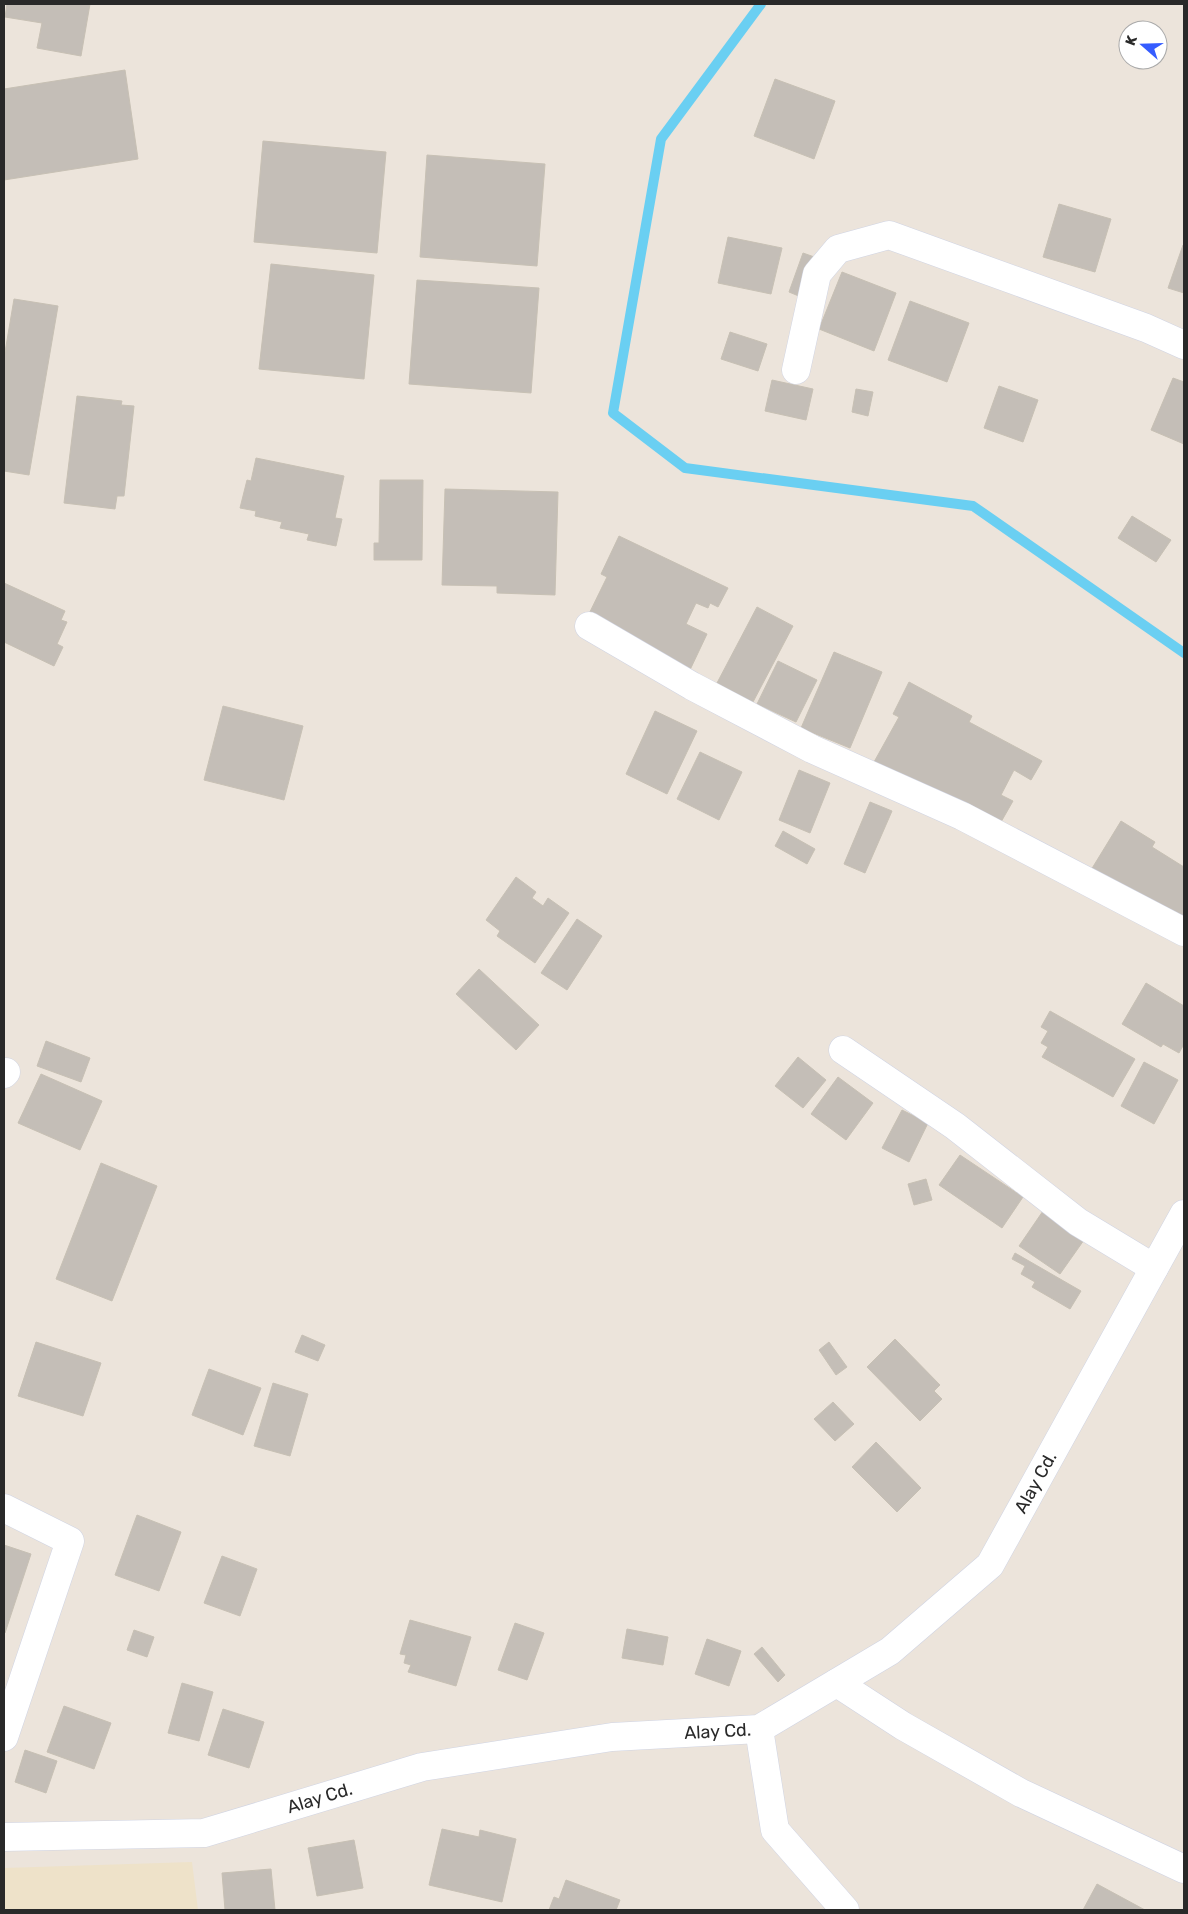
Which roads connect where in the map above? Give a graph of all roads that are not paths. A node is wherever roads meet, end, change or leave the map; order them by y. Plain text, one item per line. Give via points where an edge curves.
1 (1184, 345) edge
2 (796, 370) dead end
3 (589, 626) dead end
4 (1184, 932) edge
5 (843, 1050) dead end
6 (1184, 1214) edge
7 (1154, 1268) junction
8 (4, 1508) edge
9 (836, 1683) junction
10 (759, 1729) junction
11 (4, 1737) edge
12 (4, 1836) edge
13 (1184, 1869) edge
14 (844, 1910) edge

1 - 2 street via 1146,328 889,235 838,249 817,274
3 - 4 street via 692,686 812,749 962,816
5 - 7 street via 955,1126 1078,1222
6 - 7 street, Alay Cd.
7 - 9 street, Alay Cd. via 990,1565 890,1651
8 - 11 street via 70,1541
9 - 10 street, Alay Cd.
9 - 13 street via 903,1726 1021,1793
10 - 12 street, Alay Cd. via 612,1737 422,1767 204,1833
10 - 14 street via 776,1830

